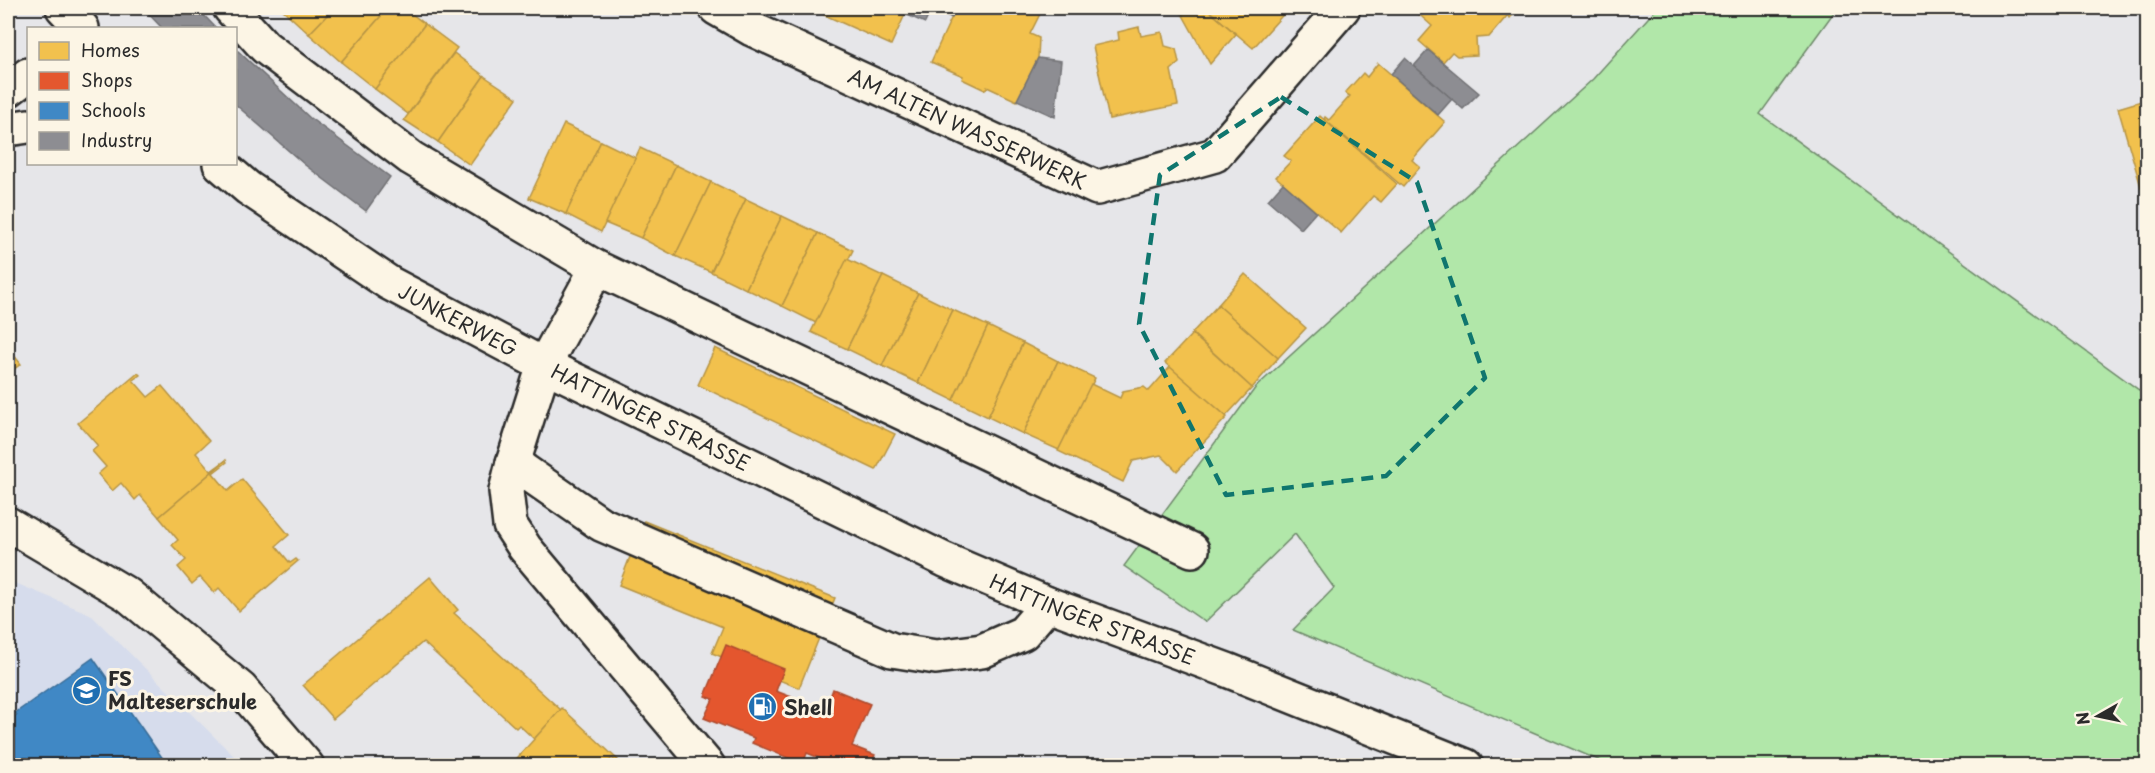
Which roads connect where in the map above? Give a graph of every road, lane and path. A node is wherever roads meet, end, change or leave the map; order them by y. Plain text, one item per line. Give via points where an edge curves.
1 (63, 8) edge
2 (230, 8) edge
3 (716, 8) edge
4 (1343, 8) edge
5 (59, 27) edge
6 (81, 27) edge
7 (27, 76) edge
8 (8, 90) edge
9 (27, 126) edge
10 (8, 129) edge
11 (221, 165) edge
12 (597, 268) junction
13 (544, 365) junction
14 (513, 463) junction
15 (8, 524) edge
16 (1192, 550) dead end
17 (1048, 604) junction
18 (307, 765) edge
19 (708, 765) edge
20 (1466, 765) edge

1 - 5 street
1 - 6 street
2 - 12 street via 265,47 411,158
3 - 4 street, AM ALTEN WASSERWERK via 752,29 1097,188 1215,155
7 - 8 street
9 - 10 street
11 - 13 street, JUNKERWEG via 248,188 388,283
12 - 13 street, HATTINGER STRASSE
12 - 16 street
13 - 14 street
13 - 17 street, HATTINGER STRASSE via 945,560
14 - 17 street via 601,524 892,650 936,657 982,651 1023,633
14 - 19 street via 506,491 510,525 525,549
15 - 18 street via 128,595 241,689
17 - 20 street, HATTINGER STRASSE

